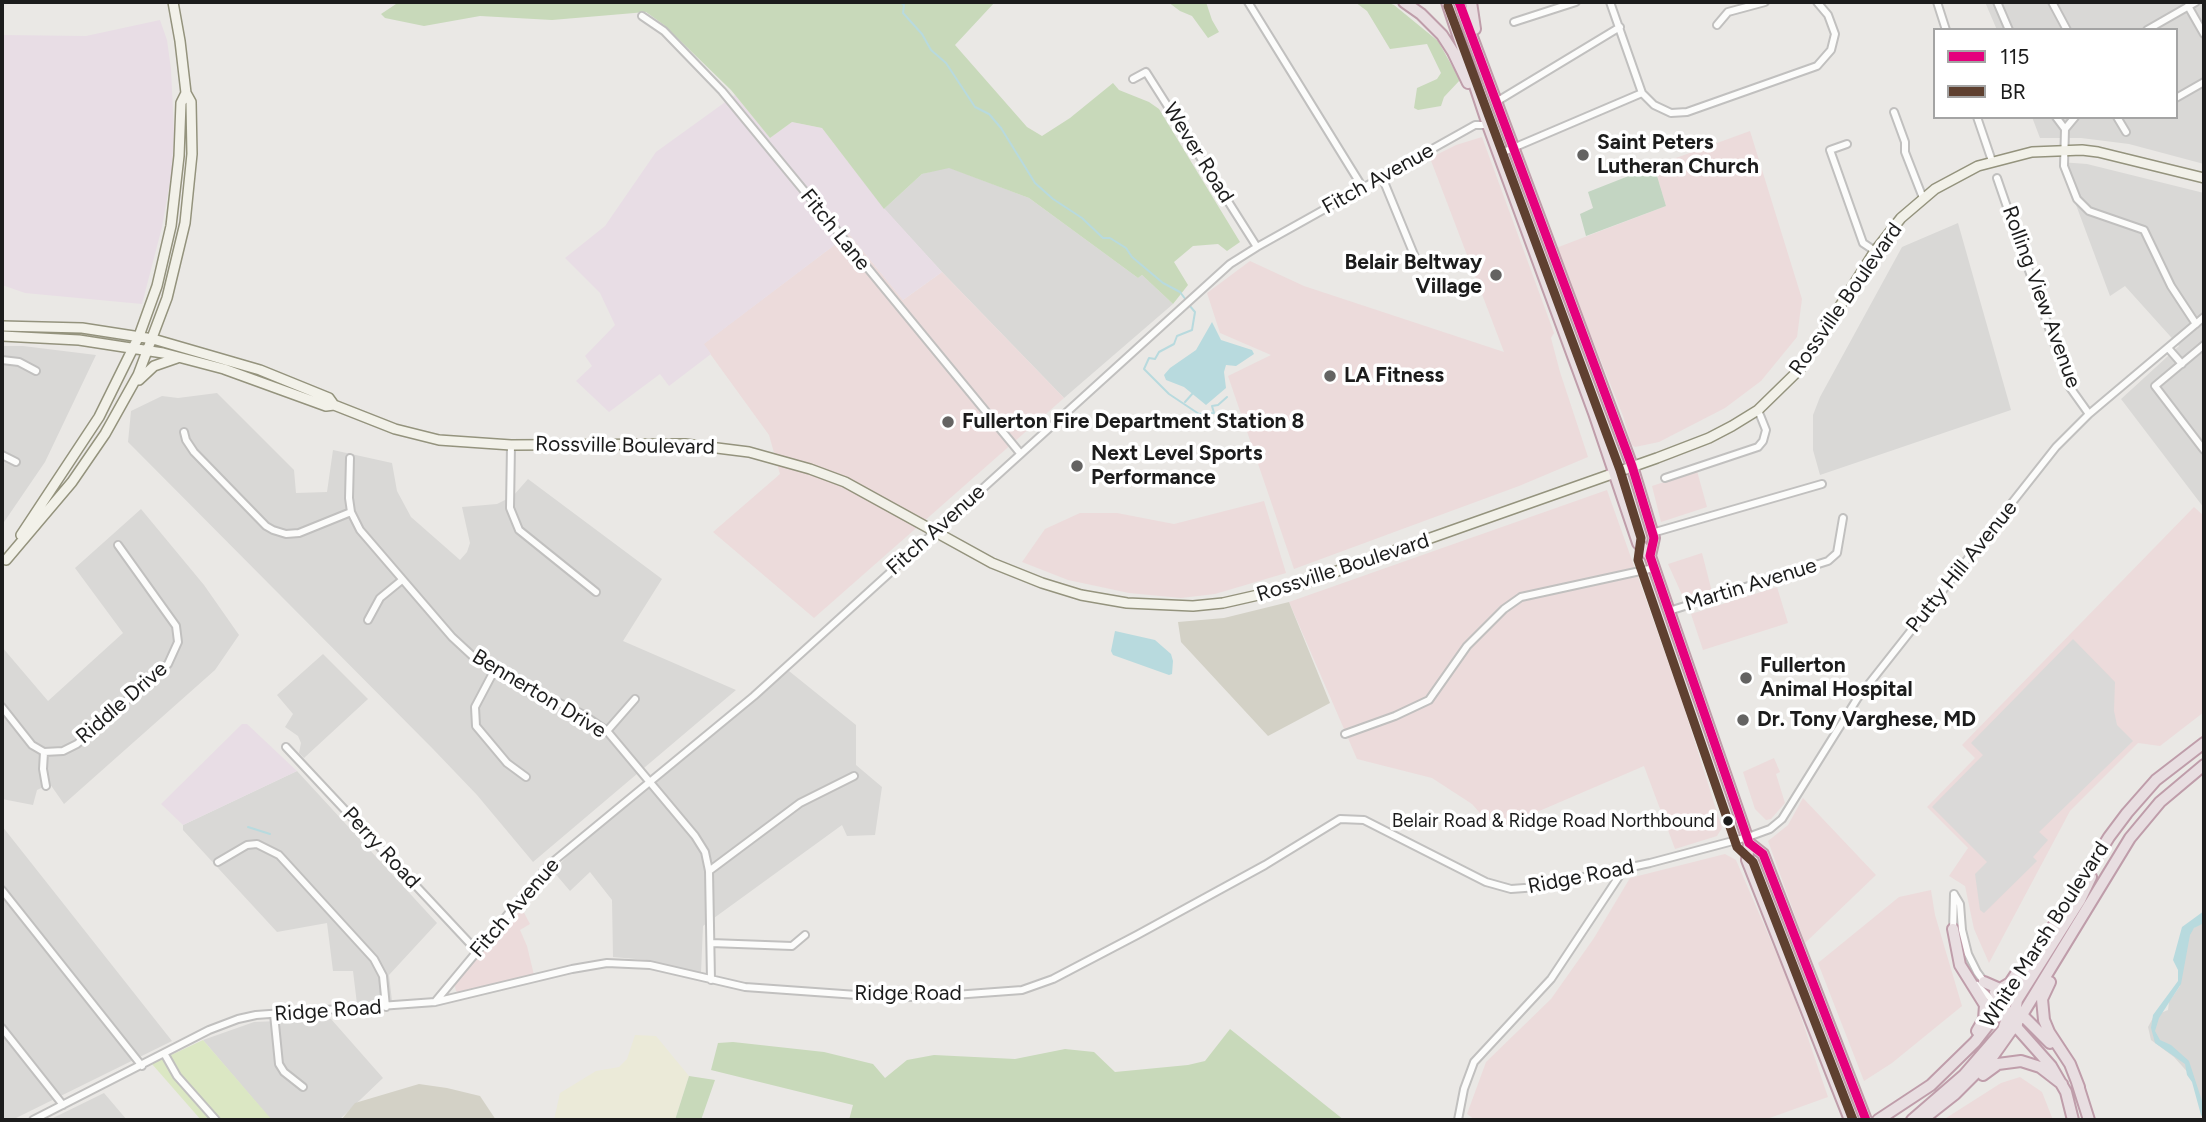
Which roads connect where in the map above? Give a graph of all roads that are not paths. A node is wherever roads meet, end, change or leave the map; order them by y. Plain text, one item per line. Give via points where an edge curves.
1 (173, 2) edge
2 (1248, 2) edge
3 (1404, 2) edge
4 (1447, 2) edge
5 (1459, 2) edge
6 (1471, 2) edge
7 (1576, 2) edge
8 (1609, 2) edge
9 (1765, 2) edge
10 (1816, 2) edge
11 (1937, 2) edge
12 (1997, 2) edge
13 (2052, 2) edge
14 (2196, 2) edge
15 (1745, 4) edge
16 (2188, 6) junction
17 (642, 16) dead end
18 (1514, 22) dead end
19 (1717, 25) dead end
20 (1620, 27) junction
21 (1946, 28) edge
22 (2008, 28) edge
23 (2066, 28) edge
24 (2150, 28) edge
25 (2204, 34) edge
26 (1483, 70) junction
27 (1133, 79) dead end
28 (2204, 82) edge
29 (186, 93) junction
30 (1642, 93) junction
31 (2178, 97) edge
32 (1496, 102) junction
33 (1894, 112) dead end
34 (1978, 119) edge
35 (2058, 119) edge
36 (2073, 119) edge
37 (2118, 119) edge
38 (1488, 125) junction
39 (2065, 129) junction
40 (2126, 132) dead end
41 (1847, 144) dead end
42 (1513, 148) junction
43 (2064, 149) junction
44 (1499, 154) junction
45 (1992, 161) junction
46 (1382, 177) junction
47 (1997, 178) dead end
48 (2204, 178) edge
49 (1363, 188) junction
50 (1923, 198) junction
51 (174, 206) junction
52 (187, 206) junction
53 (1257, 247) junction
54 (1875, 251) junction
55 (1417, 262) dead end
56 (2204, 317) edge
57 (2196, 324) junction
58 (2, 326) edge
59 (2, 337) edge
60 (139, 337) junction
61 (153, 340) junction
62 (2204, 345) edge
63 (135, 347) junction
64 (2168, 348) junction
65 (149, 350) junction
66 (181, 358) junction
67 (2, 360) edge
68 (2182, 363) junction
69 (36, 371) dead end
70 (129, 393) junction
71 (334, 405) junction
72 (1758, 410) junction
73 (2089, 414) junction
74 (184, 432) dead end
75 (511, 445) junction
76 (2204, 448) edge
77 (1020, 453) junction
78 (2, 456) edge
79 (350, 458) dead end
80 (16, 462) dead end
81 (1632, 466) junction
82 (1614, 472) junction
83 (1665, 478) dead end
84 (1822, 484) dead end
85 (351, 512) junction
86 (1843, 518) dead end
87 (935, 531) junction
88 (1653, 533) junction
89 (118, 545) dead end
90 (1650, 556) junction
91 (4, 563) edge
92 (1654, 568) junction
93 (402, 580) junction
94 (596, 592) dead end
95 (1669, 611) junction
96 (368, 620) dead end
97 (494, 671) junction
98 (635, 699) dead end
99 (2, 707) edge
100 (607, 731) junction
101 (1345, 734) dead end
102 (2204, 743) edge
103 (286, 747) dead end
104 (44, 752) junction
105 (2204, 765) edge
106 (854, 776) dead end
107 (526, 777) dead end
108 (649, 782) junction
109 (46, 786) dead end
110 (2144, 820) junction
111 (1749, 840) junction
112 (2099, 854) junction
113 (218, 862) dead end
114 (1624, 869) junction
115 (709, 872) junction
116 (2087, 872) junction
117 (2, 890) edge
118 (1953, 929) junction
119 (806, 935) dead end
120 (711, 943) junction
121 (476, 950) junction
122 (711, 980) junction
123 (1984, 982) junction
124 (1995, 992) joint
125 (1800, 994) junction
126 (435, 1002) junction
127 (386, 1007) junction
128 (274, 1014) junction
129 (2012, 1015) junction
130 (2, 1028) edge
131 (164, 1053) junction
132 (1841, 1057) junction
133 (142, 1066) junction
134 (2062, 1084) junction
135 (303, 1087) dead end
136 (2079, 1087) junction
137 (63, 1105) junction
138 (1896, 1110) junction
139 (33, 1120) edge
140 (216, 1120) edge
141 (1458, 1120) edge
142 (1850, 1120) edge
143 (1866, 1120) edge
144 (1878, 1120) edge
145 (1912, 1120) edge
146 (1922, 1120) edge
147 (1931, 1120) edge
148 (2073, 1120) edge
149 (2089, 1120) edge

1 - 29 main road
2 - 49 street
3 - 38 highway via 1432,24 1453,51
4 - 38 highway
5 - 26 highway
6 - 26 highway
7 - 18 street
8 - 20 street
9 - 15 street
10 - 30 street via 1835,32 1831,50 1817,66 1679,113 1661,109
11 - 21 street
12 - 22 street
13 - 23 street
14 - 16 street
15 - 19 street via 1728,12
16 - 24 street
16 - 25 street
17 - 77 street, Fitch Lane via 664,31 722,91
20 - 30 street
20 - 32 street
26 - 32 highway
27 - 53 street, Wever Road via 1146,72
28 - 31 street
29 - 51 main road via 181,103
29 - 52 main road via 191,102 192,137
30 - 42 street
32 - 42 highway
33 - 50 street
34 - 45 street
35 - 39 street
36 - 39 street
37 - 40 street
38 - 44 highway
38 - 46 street, Fitch Avenue via 1475,125
39 - 43 street
41 - 54 street via 1830,150 1863,243
42 - 44 street
42 - 81 highway
43 - 45 main road, Rossville Boulevard
43 - 48 main road, Rossville Boulevard via 2098,152
43 - 57 street via 2064,166 2077,199 2090,211 2144,230
44 - 82 highway
45 - 50 main road, Rossville Boulevard
46 - 49 street, Fitch Avenue
46 - 55 street
47 - 73 street, Rolling View Avenue via 2069,386
49 - 53 street, Fitch Avenue
50 - 54 main road, Rossville Boulevard
51 - 52 main road
51 - 60 main road via 161,270
52 - 61 main road via 176,265
53 - 77 street, Fitch Avenue via 1185,303
54 - 72 main road, Rossville Boulevard via 1805,362
56 - 57 street, Putty Hill Avenue
57 - 64 street, Putty Hill Avenue
58 - 60 main road, Rossville Boulevard via 82,328
59 - 63 main road, Rossville Boulevard
60 - 61 main road, Rossville Boulevard
60 - 63 main road
61 - 65 main road
61 - 71 main road, Rossville Boulevard via 260,370 329,398
62 - 68 street
63 - 65 main road, Rossville Boulevard
63 - 91 main road via 100,417
64 - 68 street
64 - 73 street, Putty Hill Avenue
65 - 66 main road, Rossville Boulevard
65 - 70 main road
66 - 70 main road via 154,366
66 - 71 main road, Rossville Boulevard
67 - 69 street
68 - 76 street via 2155,386
70 - 91 main road via 72,482
71 - 75 main road, Rossville Boulevard via 429,438
72 - 81 main road, Rossville Boulevard via 1709,438
72 - 83 street via 1766,430 1758,447
73 - 111 street, Putty Hill Avenue via 2056,447 1867,685 1782,819
74 - 85 street via 194,452 273,530 299,533
75 - 87 main road, Rossville Boulevard via 685,444 749,452 845,482
75 - 94 street via 510,508 519,530
77 - 87 street, Fitch Avenue
78 - 80 street
79 - 85 street, Bennerton Drive
81 - 82 main road, Rossville Boulevard
81 - 88 highway
82 - 87 main road, Rossville Boulevard via 1289,588 1205,605 1152,606 1081,595 1003,568
82 - 90 highway via 1638,543
84 - 88 street
85 - 93 street, Bennerton Drive via 369,543
86 - 95 street, Martin Avenue via 1836,553 1828,561
87 - 108 street, Fitch Avenue via 764,687
88 - 90 highway
89 - 104 street, Riddle Drive via 172,618 178,635 176,650 163,670 77,744 63,751
90 - 92 highway
92 - 95 highway
92 - 101 street via 1521,597 1467,646 1429,700
93 - 96 street via 380,598
93 - 97 street, Bennerton Drive via 452,637
95 - 111 highway
97 - 100 street, Bennerton Drive
97 - 107 street via 477,702 477,726 508,764
98 - 100 street
99 - 104 street via 27,741
100 - 108 street, Bennerton Drive
102 - 112 highway, White Marsh Boulevard via 2148,788
103 - 121 street, Perry Road
104 - 109 street
105 - 110 highway, White Marsh Boulevard
106 - 115 street via 800,803
108 - 115 street, Bennerton Drive via 702,846
108 - 121 street, Fitch Avenue via 549,865
110 - 129 highway, White Marsh Boulevard
110 - 136 highway via 2042,999 2047,1029 2067,1058
111 - 114 street, Ridge Road
111 - 125 highway via 1747,860
111 - 132 highway via 1763,854
112 - 116 highway, White Marsh Boulevard
112 - 129 highway via 2085,889
113 - 127 street via 247,845 257,844 279,855 374,959 383,976
114 - 122 street, Ridge Road via 1538,887 1502,887 1364,820 1347,818 1331,822 1265,865 1032,988 886,997 755,988
114 - 141 street via 1551,979 1474,1062
115 - 120 street, Bennerton Drive
116 - 123 highway via 2010,984 1997,989
116 - 129 highway, White Marsh Boulevard
117 - 133 street
118 - 123 street via 1954,894 1961,904 1966,948
118 - 129 street via 1970,975
118 - 138 highway via 1958,961 1984,1002 1984,1018 1947,1063
119 - 120 street via 792,946
120 - 122 street, Bennerton Drive
121 - 126 street, Fitch Avenue
122 - 126 street, Ridge Road via 650,965 607,963
123 - 124 street
124 - 129 highway
125 - 132 highway via 1811,1000 1832,1052
125 - 142 highway
126 - 127 street, Ridge Road
127 - 128 street, Ridge Road
128 - 131 street, Ridge Road via 231,1021
128 - 135 street via 279,1065
129 - 134 highway
129 - 136 highway via 2056,1049
129 - 138 highway, White Marsh Boulevard
129 - 145 highway via 1982,1056
129 - 146 highway, White Marsh Boulevard via 1993,1056
130 - 137 street
131 - 133 street, Ridge Road
131 - 140 street via 177,1076
132 - 143 highway
133 - 137 street, Ridge Road
134 - 147 highway via 2035,1065 2004,1063 1986,1072
134 - 148 highway
136 - 149 highway
137 - 139 street, Ridge Road
138 - 144 highway, White Marsh Boulevard

